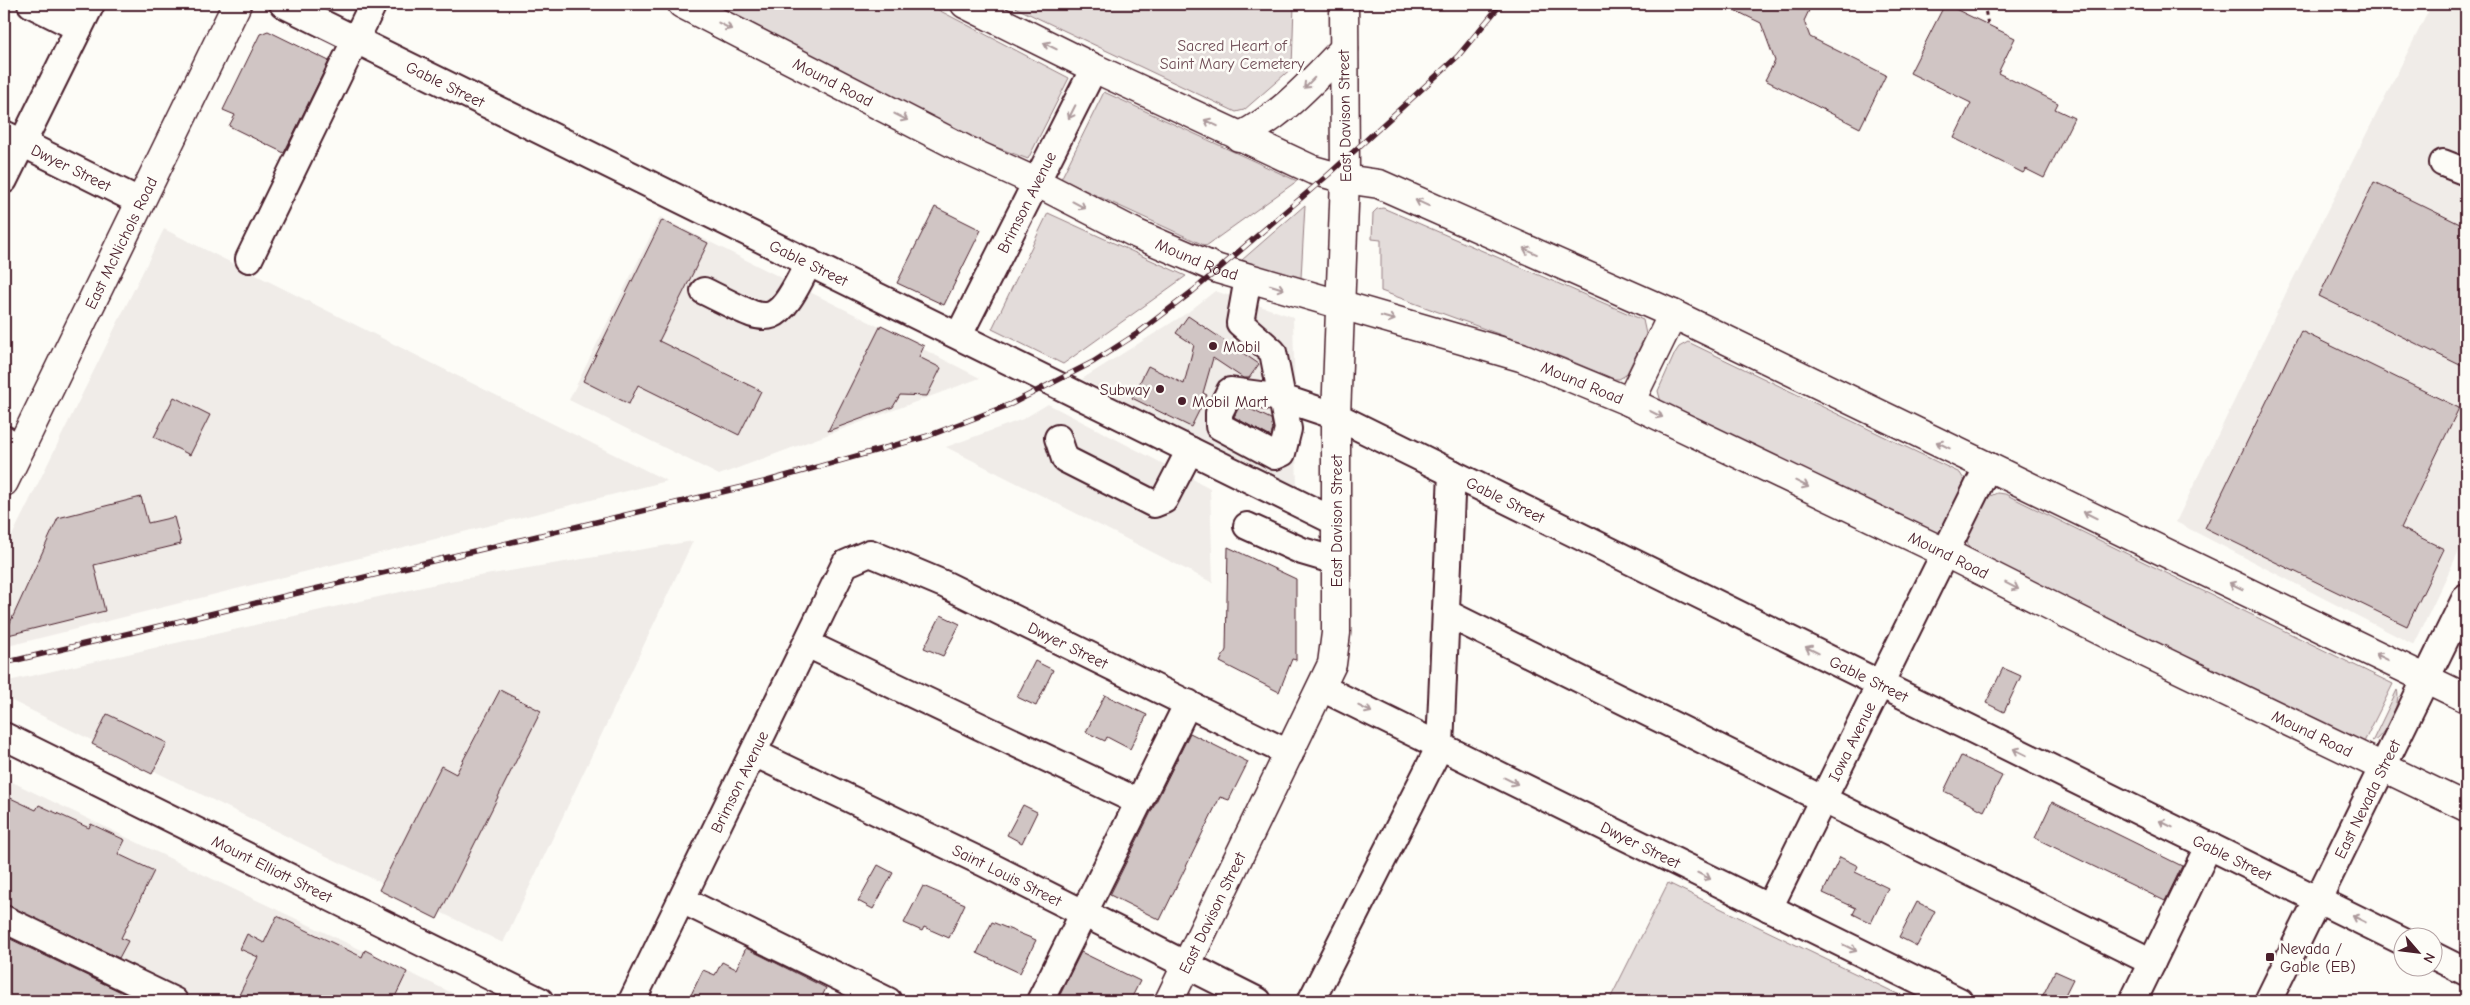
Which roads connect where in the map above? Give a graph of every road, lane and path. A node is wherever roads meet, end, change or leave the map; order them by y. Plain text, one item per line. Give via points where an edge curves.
1 (32, 4) edge
2 (91, 4) edge
3 (237, 4) edge
4 (283, 4) edge
5 (373, 4) edge
6 (682, 4) edge
7 (965, 4) edge
8 (1344, 4) edge
9 (1984, 4) edge
10 (1988, 25) dead end
11 (79, 28) junction
12 (355, 39) junction
13 (1344, 49) junction
14 (1094, 68) junction
15 (1239, 137) junction
16 (13, 138) edge
17 (1345, 179) junction
18 (4, 180) edge
19 (1036, 182) junction
20 (140, 202) junction
21 (249, 259) dead end
22 (809, 262) junction
23 (1248, 278) junction
24 (704, 291) dead end
25 (1341, 305) junction
26 (1673, 314) junction
27 (958, 335) junction
28 (1282, 398) junction
29 (1630, 402) junction
30 (1336, 416) junction
31 (1058, 438) dead end
32 (12, 443) edge
33 (1252, 444) junction
34 (1190, 450) junction
35 (1988, 466) junction
36 (1452, 473) junction
37 (1240, 475) junction
38 (4, 482) edge
39 (1336, 522) junction
40 (1247, 526) dead end
41 (1946, 553) junction
42 (1336, 561) junction
43 (845, 564) joint
44 (2466, 597) edge
45 (1446, 613) junction
46 (807, 644) junction
47 (2426, 678) junction
48 (1881, 684) junction
49 (1322, 688) junction
50 (2466, 698) edge
51 (1188, 703) junction
52 (4, 736) edge
53 (1440, 746) junction
54 (754, 753) junction
55 (1290, 754) junction
56 (2383, 766) junction
57 (1823, 800) junction
58 (1139, 802) junction
59 (2466, 807) edge
60 (2209, 845) junction
61 (2318, 899) junction
62 (682, 900) junction
63 (1769, 908) junction
64 (1083, 914) junction
65 (4, 919) edge
66 (2392, 936) edge
67 (2442, 960) edge
68 (2152, 962) junction
69 (1186, 966) junction
70 (2466, 972) edge
71 (1950, 999) edge
72 (174, 1001) edge
73 (540, 1001) edge
74 (632, 1001) edge
75 (888, 1001) edge
76 (1040, 1001) edge
77 (1169, 1001) edge
78 (1258, 1001) edge
79 (1311, 1001) edge
80 (2133, 1001) edge
81 (2268, 1001) edge

1 - 11 street
2 - 11 street
3 - 20 main road, East McNichols Road
4 - 12 street, Gable Street
5 - 12 street
6 -> 19 main road, Mound Road via 964,149
14 -> 7 main road
8 - 13 main road, East Davison Street
9 - 10 path
11 - 16 street
12 - 21 street
12 - 22 street, Gable Street
13 -> 15 main road via 1292,102 1265,124
13 - 17 main road, East Davison Street
15 -> 14 main road
14 -> 19 street, Brimson Avenue
15 - 17 main road via 1313,170
16 - 18 street
16 - 20 street, Dwyer Street
17 - 25 main road, East Davison Street
26 -> 17 main road via 1379,184
19 -> 23 main road, Mound Road via 1136,234 1218,269
19 - 27 street, Brimson Avenue
20 - 32 main road, East McNichols Road
22 - 24 street via 794,293 780,311 769,317 757,317
22 - 27 street, Gable Street
23 -> 25 main road, Mound Road
23 - 28 street via 1240,323 1272,352
25 -> 29 main road, Mound Road via 1521,357
25 - 30 main road, East Davison Street
26 - 29 main road
35 -> 26 main road
27 - 34 street, Gable Street
28 - 30 street, Gable Street
28 - 33 street via 1288,430 1282,453 1275,456
28 - 33 street, Gable Street via 1230,391 1219,413 1219,426
29 -> 41 main road, Mound Road
30 - 36 street, Gable Street
30 - 39 main road, East Davison Street
31 - 34 street via 1065,459 1154,504 1164,500
32 - 38 main road, East McNichols Road
33 - 37 street
34 - 37 street, Gable Street
35 - 41 street, Iowa Avenue
47 -> 35 main road
36 - 45 street
48 -> 36 street, Gable Street
37 - 39 street, Gable Street
39 - 42 main road, East Davison Street
40 - 42 street via 1302,551
41 - 48 street, Iowa Avenue
41 -> 56 main road, Mound Road
42 - 49 main road, East Davison Street via 1336,632 1332,664
43 - 46 street, Brimson Avenue
43 - 51 street, Dwyer Street via 870,553 882,557 946,584
44 - 47 street, East Nevada Street
45 - 53 street
45 - 57 street
46 - 54 street, Brimson Avenue
46 - 58 street
47 - 50 main road
47 - 56 street, East Nevada Street
48 - 57 street, Iowa Avenue
60 -> 48 street, Gable Street
49 -> 53 street, Dwyer Street
49 - 55 main road, East Davison Street
51 - 55 street, Dwyer Street
51 - 58 street
52 - 73 street, Mount Elliott Street
53 -> 63 street, Dwyer Street
53 - 79 street
54 - 62 street, Brimson Avenue
54 - 64 street, Saint Louis Street
55 - 69 main road, East Davison Street
56 - 59 main road, Mound Road
56 - 61 street, East Nevada Street
57 - 63 street, Iowa Avenue
57 - 68 street
58 - 64 street
60 - 61 street, Gable Street
60 - 68 street
66 -> 61 street, Gable Street
61 - 81 street, East Nevada Street
62 - 74 street, Brimson Avenue
62 - 75 street
63 -> 71 street, Dwyer Street
64 - 69 street, Saint Louis Street
64 - 76 street
65 - 72 street
67 - 70 street
68 - 80 street
69 - 77 main road, East Davison Street
69 - 78 street, Saint Louis Street

